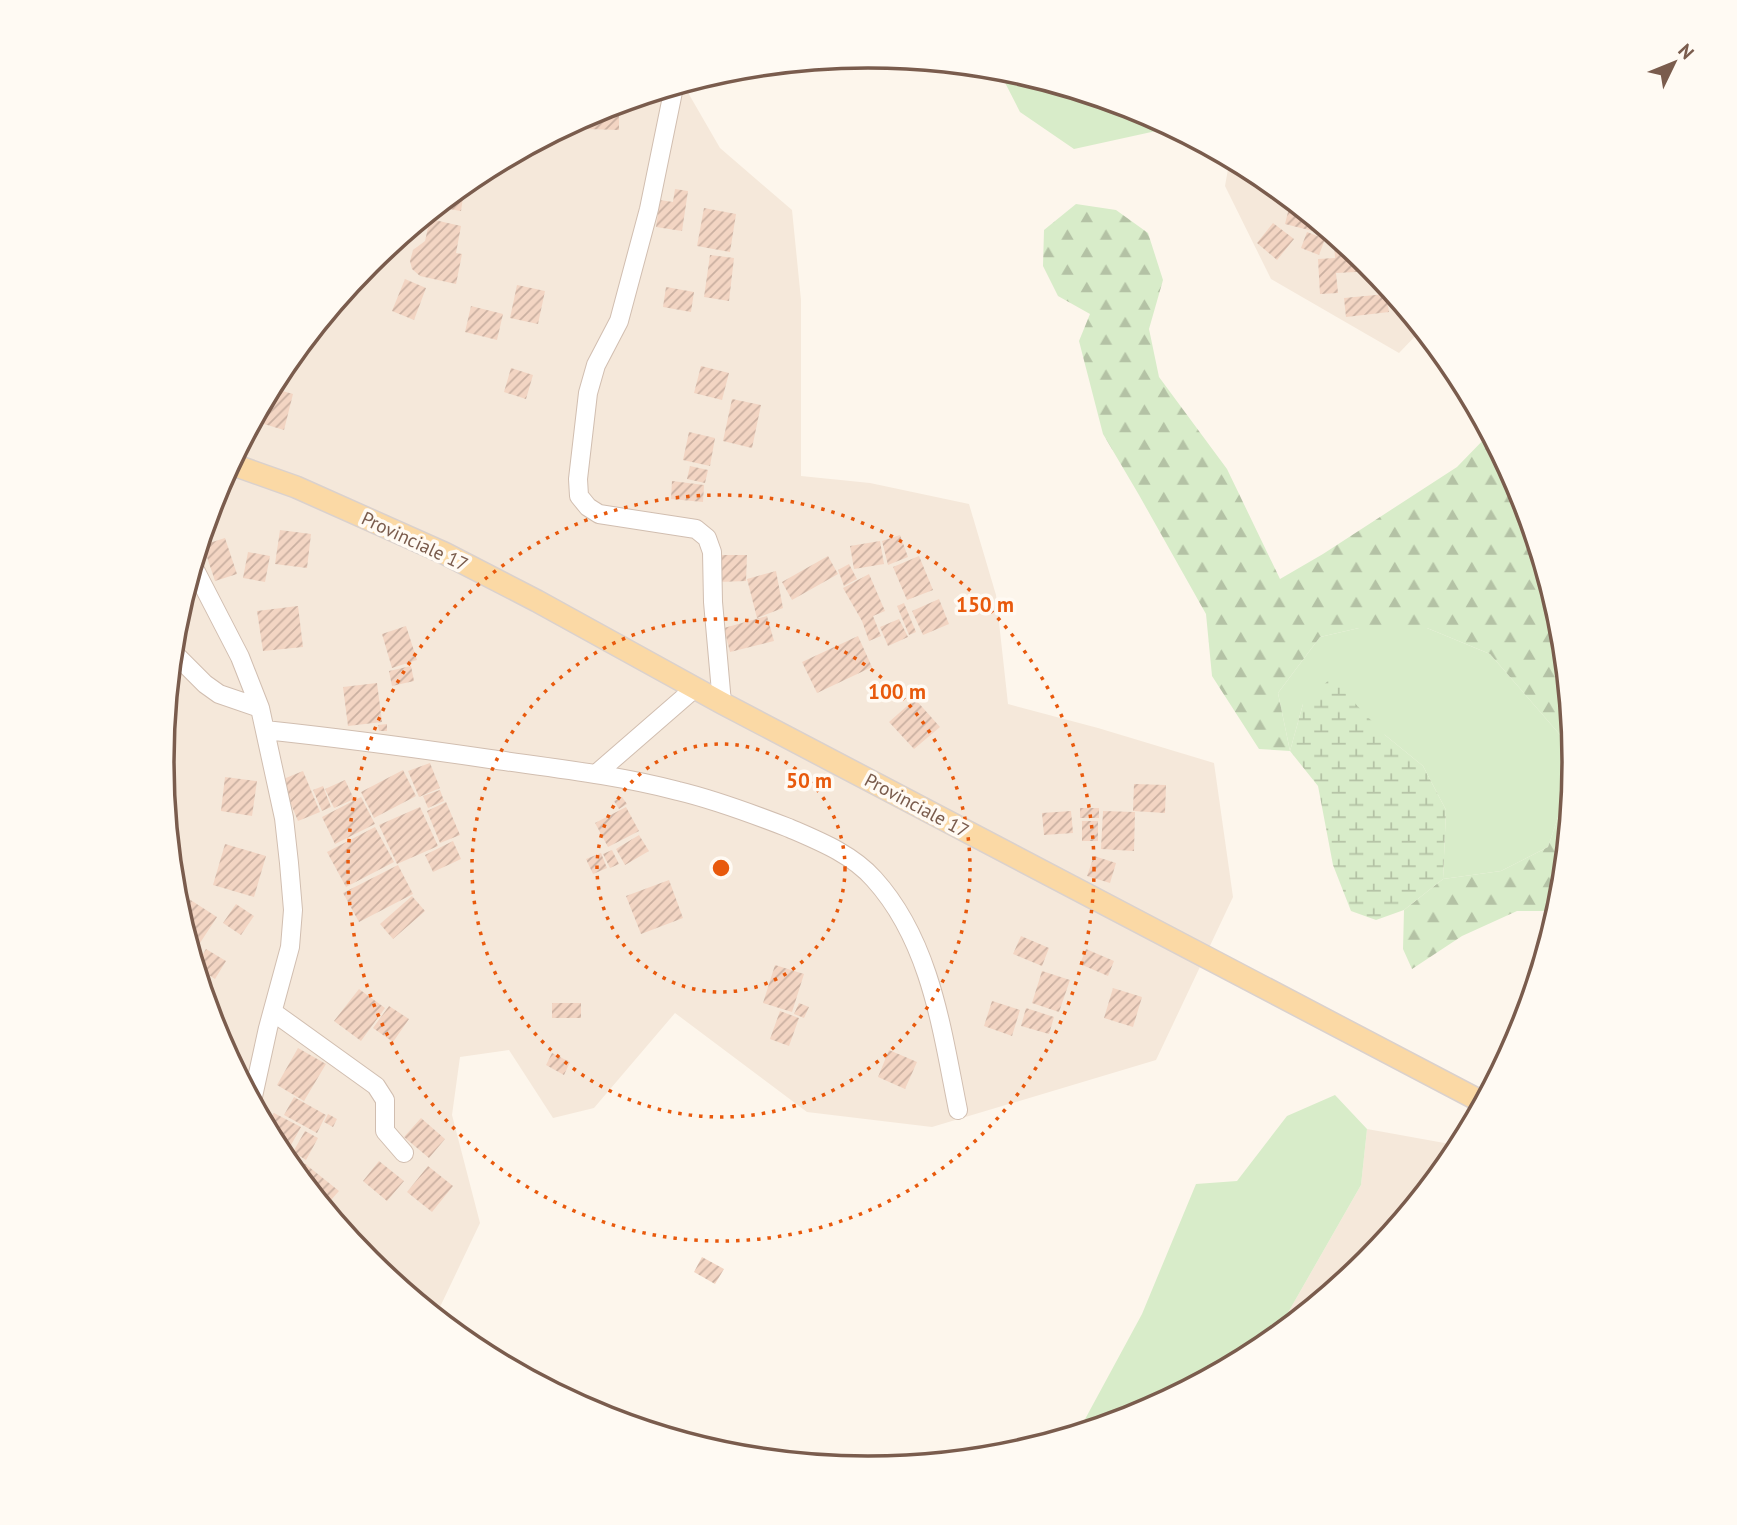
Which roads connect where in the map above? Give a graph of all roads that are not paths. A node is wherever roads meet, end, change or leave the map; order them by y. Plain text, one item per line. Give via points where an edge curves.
1 (672, 97) edge
2 (240, 467) edge
3 (199, 578) edge
4 (182, 661) edge
5 (695, 688) junction
6 (722, 703) junction
7 (260, 708) junction
8 (265, 730) junction
9 (596, 775) junction
10 (272, 1012) junction
11 (255, 1087) edge
12 (1476, 1099) edge
13 (958, 1110) dead end
14 (404, 1153) dead end

1 - 6 street via 619,321 596,365 588,393 579,496 599,514 696,529 707,538 712,552
2 - 5 main road, Provinciale 17 via 444,553
3 - 7 street
4 - 7 street via 219,694
5 - 6 main road, Provinciale 17
5 - 9 street
6 - 12 main road, Provinciale 17
7 - 8 street
8 - 9 street
8 - 10 street via 284,818 293,910 290,947
9 - 13 street via 680,791 754,814 835,849 873,878 911,935 924,967
10 - 11 street
10 - 14 street via 376,1086 385,1100 385,1131

